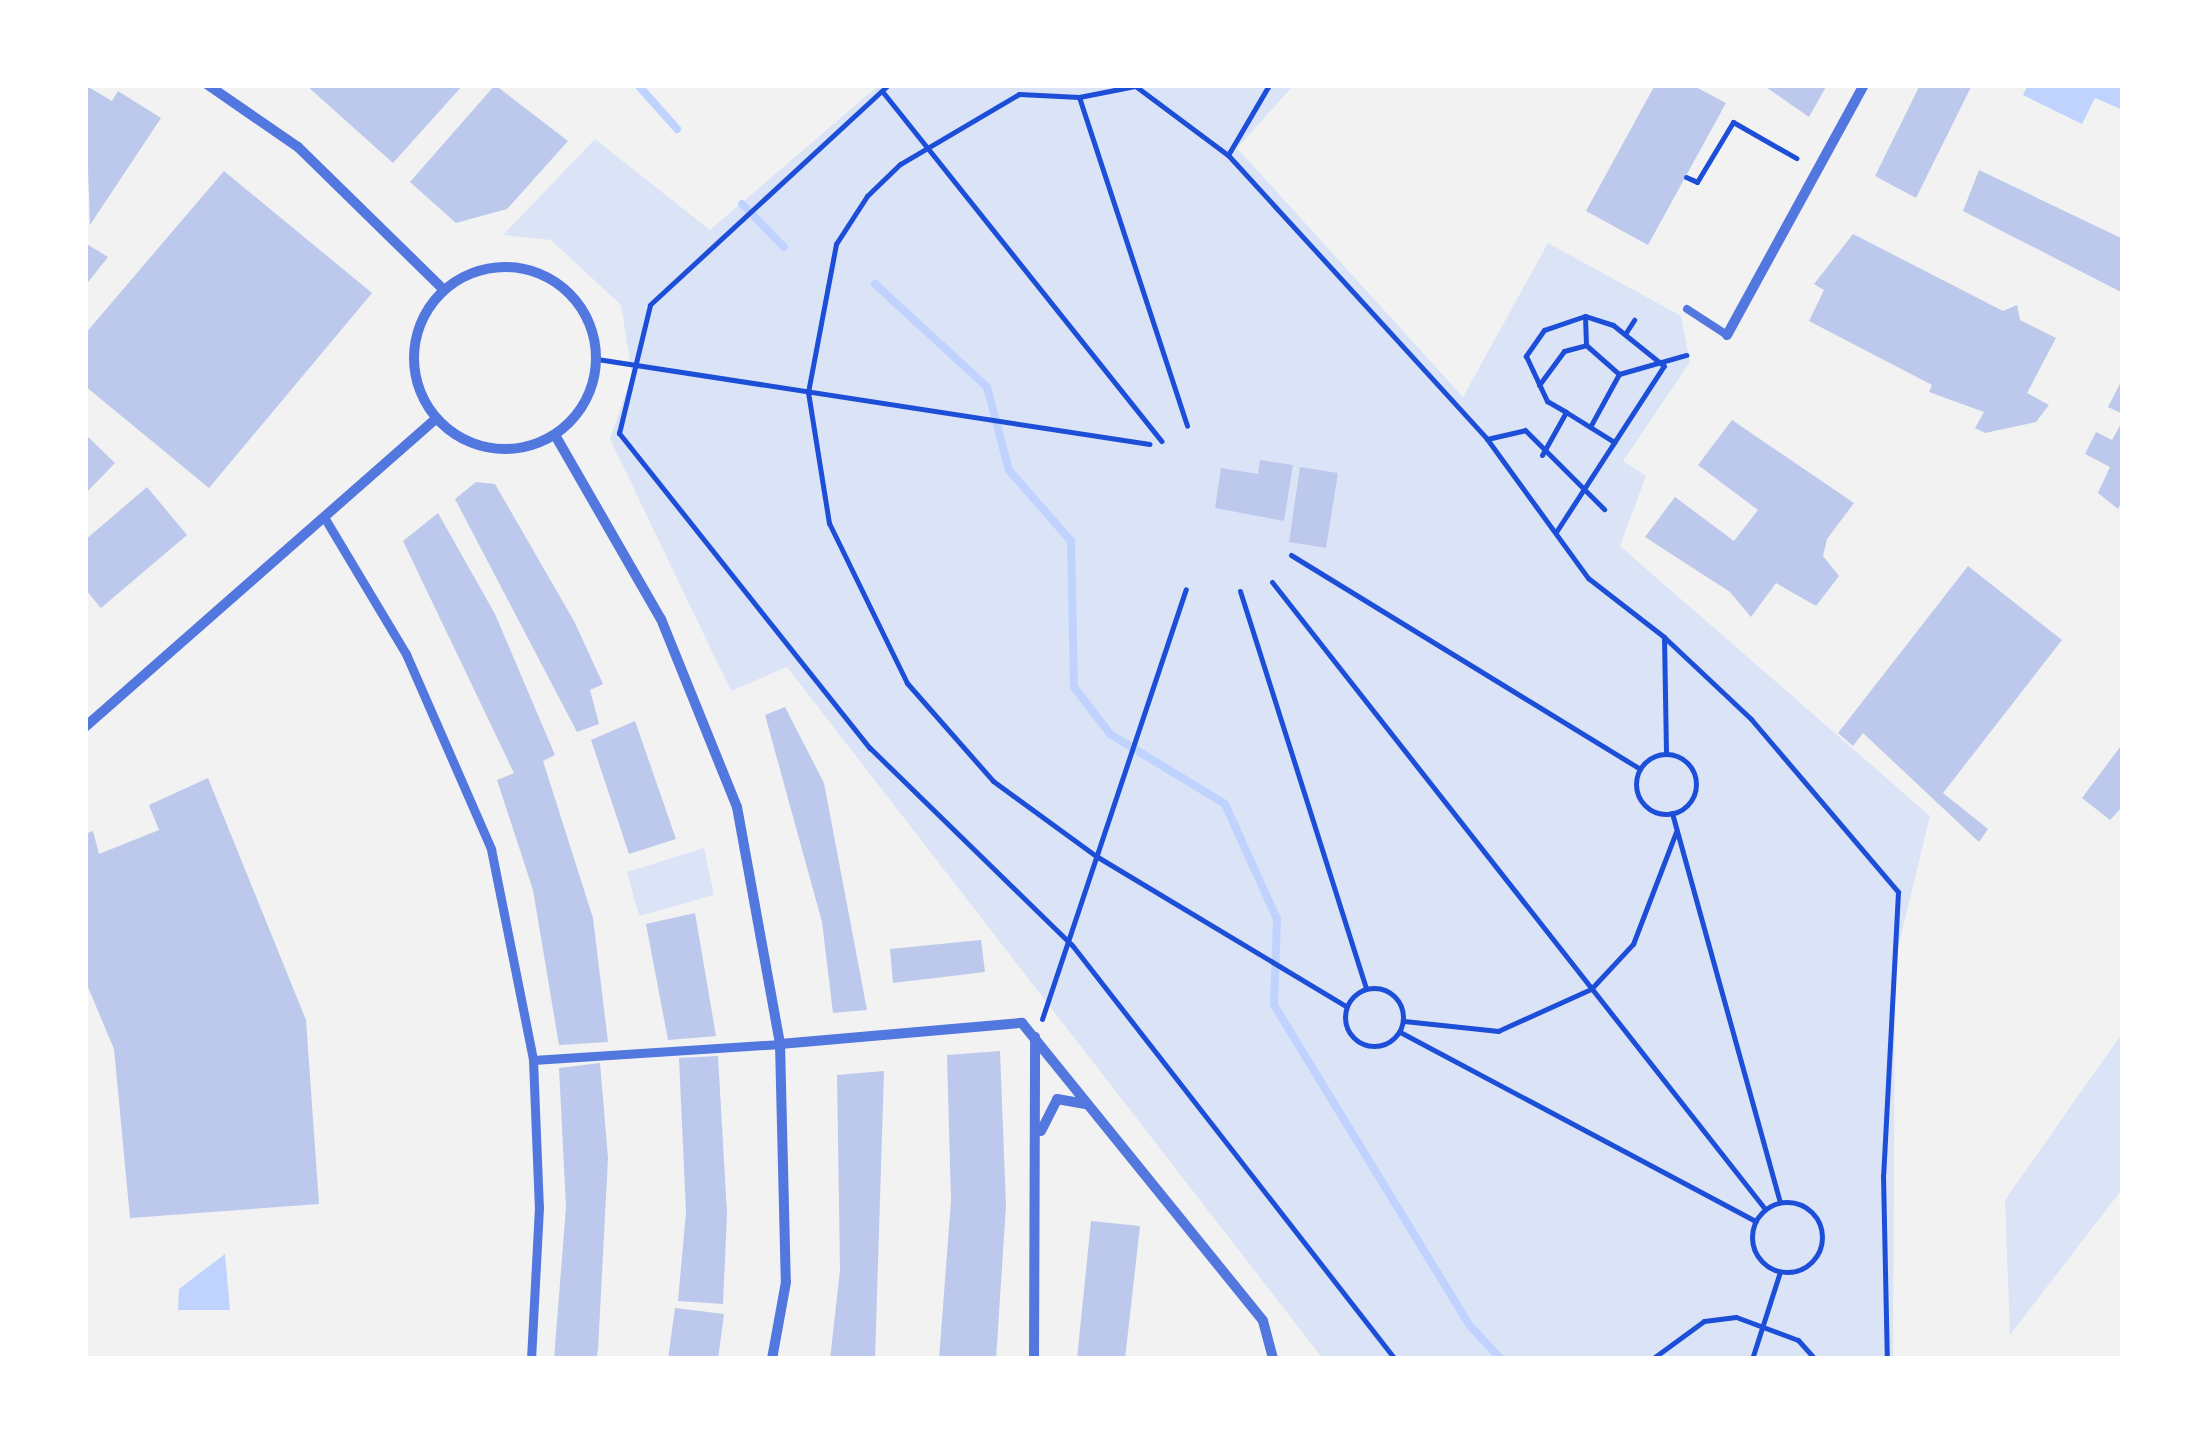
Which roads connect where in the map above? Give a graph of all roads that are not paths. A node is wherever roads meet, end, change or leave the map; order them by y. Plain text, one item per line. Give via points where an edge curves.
1 (208, 85) edge
2 (1864, 85) edge
3 (444, 290) junction
4 (1687, 309) dead end
5 (1727, 335) joint
6 (436, 419) junction
7 (555, 435) junction
8 (324, 518) junction
9 (85, 707) edge
10 (90, 723) edge
11 (1035, 1036) junction
12 (780, 1044) junction
13 (533, 1060) junction
14 (1091, 1106) junction
15 (1036, 1159) junction
16 (531, 1359) edge
17 (772, 1359) edge
18 (1034, 1359) edge
19 (1272, 1359) edge

1 - 3 street via 298,147
2 - 5 street
3 - 6 street via 416,338 421,394
3 - 7 street via 492,268 543,275 583,309 596,359 592,389
4 - 5 lane
6 - 7 street via 492,450
6 - 8 street
7 - 12 street via 661,619 736,806
8 - 10 street
8 - 13 street via 406,654 492,849
9 - 10 street
11 - 12 street via 1008,1021
11 - 14 street
11 - 15 street
12 - 13 street
12 - 17 street via 786,1282
13 - 16 street via 539,1207
14 - 15 street via 1050,1104
14 - 19 street via 1262,1321
15 - 18 street

